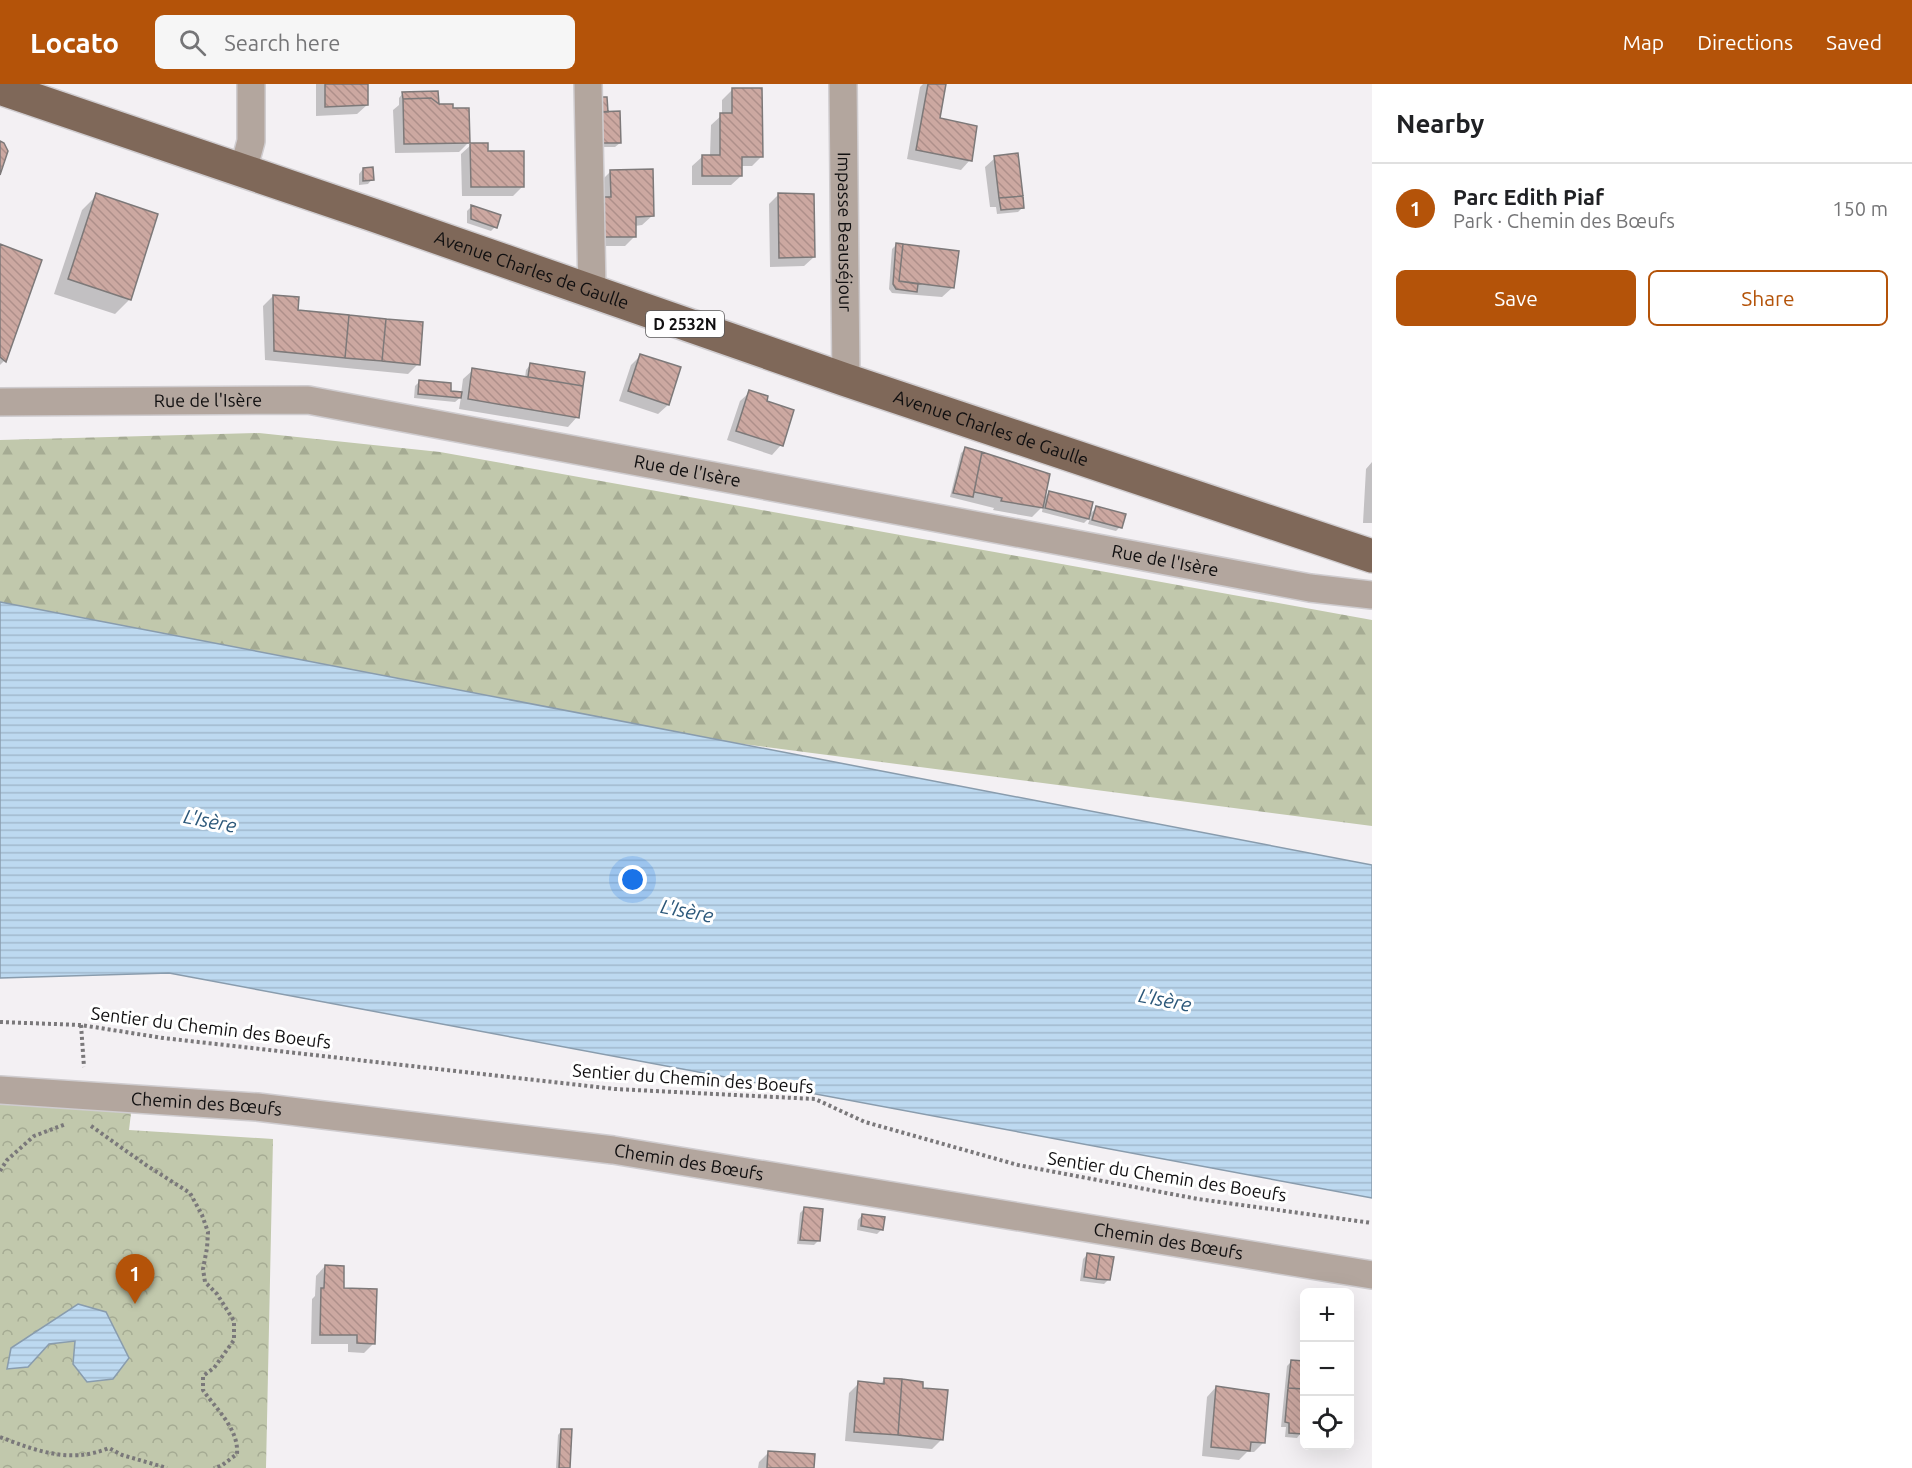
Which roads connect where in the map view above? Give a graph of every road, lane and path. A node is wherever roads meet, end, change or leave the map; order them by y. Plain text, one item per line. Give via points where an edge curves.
1 (251, 84) edge
2 (588, 84) edge
3 (843, 84) edge
4 (0, 88) edge
5 (243, 171) junction
6 (592, 292) junction
7 (846, 380) junction
8 (0, 402) edge
9 (1372, 556) edge
10 (1372, 594) edge
11 (0, 1022) edge
12 (81, 1025) junction
13 (0, 1090) edge
14 (83, 1096) junction
15 (72, 1122) dead end
16 (89, 1124) dead end
17 (0, 1171) edge
18 (1372, 1223) edge
19 (1372, 1275) edge
20 (0, 1437) edge
21 (167, 1468) edge
22 (214, 1468) edge

1 - 5 street via 251,141
2 - 6 street
3 - 7 street, Impasse Beauséjour
4 - 5 main road, Avenue Charles de Gaulle / D 2532N
5 - 6 main road, Avenue Charles de Gaulle / D 2532N
6 - 7 main road, Avenue Charles de Gaulle / D 2532N
7 - 9 main road, Avenue Charles de Gaulle / D 2532N
8 - 10 street, Rue de l'Isère via 309,400 1310,588
11 - 12 path, Sentier du Chemin des Boeufs
12 - 14 path
12 - 18 path, Sentier du Chemin des Boeufs via 163,1038 615,1089 815,1099 865,1122 1018,1165 1198,1199
13 - 14 street, Chemin des Bœufs
14 - 19 street, Chemin des Bœufs via 257,1107 613,1150
15 - 17 path via 34,1136
16 - 22 path via 190,1193 202,1215 208,1232 205,1282 217,1293 234,1321 234,1340 214,1368 203,1376 203,1390 238,1443 237,1454
20 - 21 path via 55,1455 83,1455 109,1448

